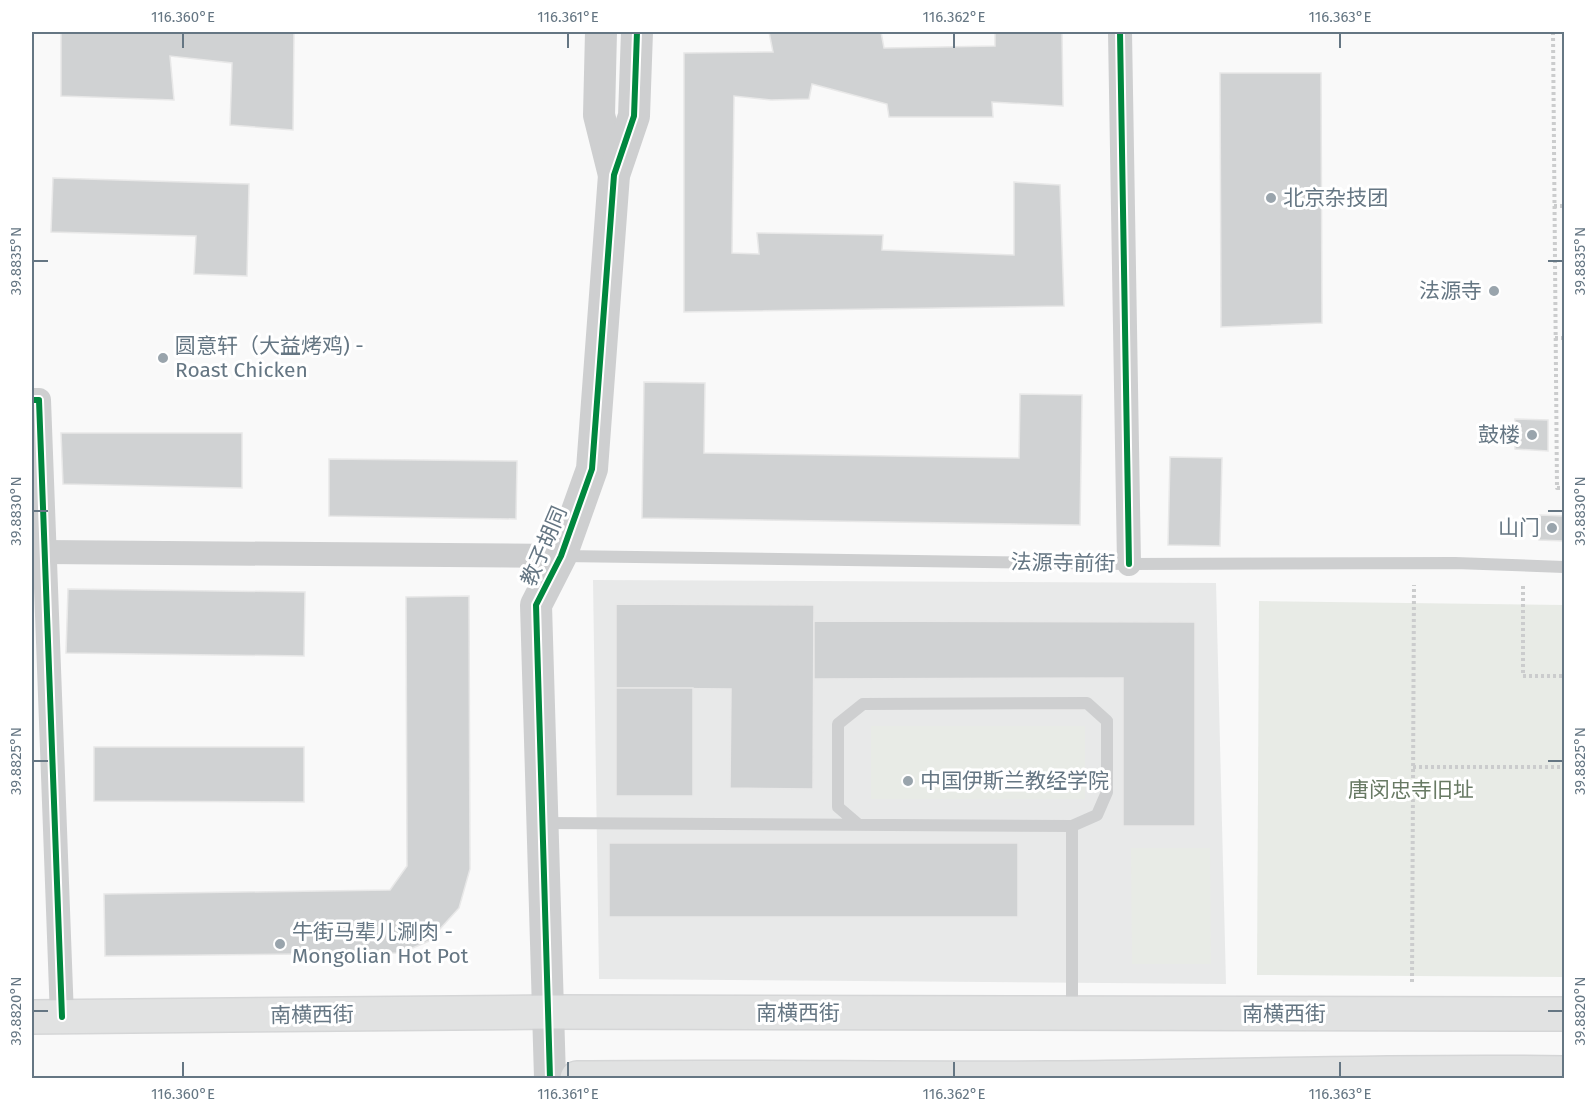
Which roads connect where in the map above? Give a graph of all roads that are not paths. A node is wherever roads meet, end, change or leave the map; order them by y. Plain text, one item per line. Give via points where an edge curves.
1 (601, 32) edge
2 (637, 32) edge
3 (1120, 32) edge
4 (614, 175) junction
5 (32, 400) edge
6 (45, 552) junction
7 (561, 556) junction
8 (1130, 564) junction
9 (1564, 567) edge
10 (543, 823) junction
11 (859, 825) junction
12 (1072, 826) junction
13 (549, 1012) junction
14 (1072, 1013) junction
15 (1564, 1014) edge
16 (47, 1017) edge
17 (1564, 1073) edge
18 (1456, 1075) edge
19 (550, 1078) edge
20 (578, 1078) edge
21 (1049, 1078) edge

1 - 4 street, 教子胡同 via 599,115
2 - 4 street, 教子胡同 via 634,116
3 - 8 street
4 - 7 street, 教子胡同 via 592,469
5 - 6 street via 39,400
6 - 7 street
6 - 16 street
7 - 8 lane, 法源寺前街
7 - 10 street, 教子胡同 via 536,604
8 - 9 lane, 法源寺前街
10 - 11 lane
10 - 13 street, 教子胡同
11 - 12 lane
11 - 12 lane via 838,807 838,724 863,704 1088,703 1107,721 1107,792 1097,815
12 - 14 lane
13 - 14 main road, 南横西街
13 - 16 main road, 南横西街
13 - 19 street, 教子胡同
14 - 15 main road, 南横西街
17 - 18 main road
18 - 21 main road
20 - 21 main road

